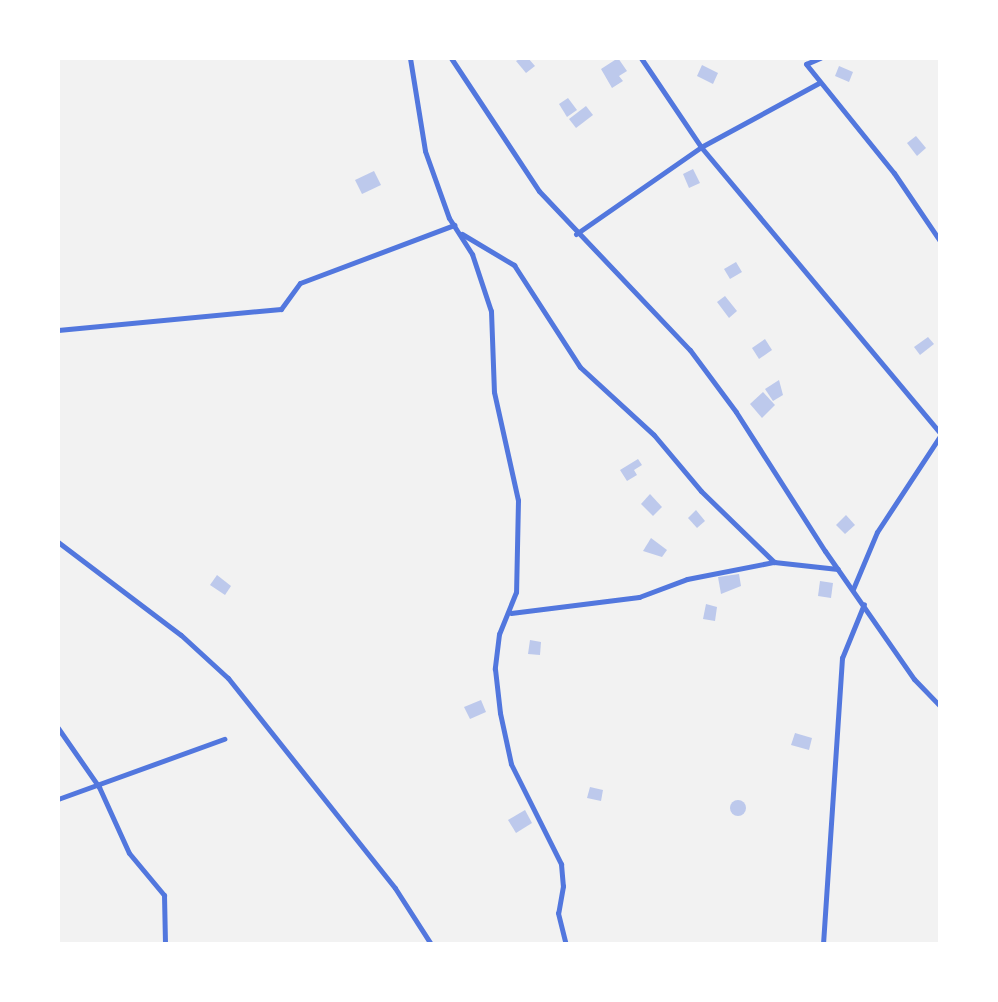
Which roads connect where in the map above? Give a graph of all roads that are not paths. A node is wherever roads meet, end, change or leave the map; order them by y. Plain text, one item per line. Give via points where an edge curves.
1 (410, 58) edge
2 (451, 58) edge
3 (641, 58) edge
4 (820, 58) edge
5 (804, 61) edge
6 (819, 83) junction
7 (701, 147) junction
8 (456, 228) junction
9 (576, 234) junction
10 (940, 241) edge
11 (58, 330) edge
12 (940, 435) edge
13 (58, 542) edge
14 (774, 562) junction
15 (838, 569) junction
16 (853, 590) junction
17 (864, 604) junction
18 (511, 613) junction
19 (940, 706) edge
20 (58, 728) edge
21 (224, 738) dead end
22 (100, 788) junction
23 (58, 799) edge
24 (166, 944) edge
25 (431, 944) edge
26 (566, 944) edge
27 (823, 944) edge

1 - 8 street via 425,151
2 - 9 street via 539,191
3 - 7 street
4 - 5 street
5 - 6 street
6 - 7 street
6 - 10 street
7 - 9 street
7 - 12 street
8 - 11 street via 300,283 281,309
8 - 14 street via 514,265 580,368
8 - 18 street via 490,311 494,392 518,500
9 - 15 street via 690,350
12 - 16 street via 877,532
13 - 25 street via 228,678 395,888
14 - 15 street
14 - 18 street via 686,579 639,598
15 - 16 street
16 - 17 street
17 - 19 street
17 - 27 street via 842,658
18 - 26 street via 499,634 495,669 500,713 510,764 561,864 558,913
20 - 22 street
21 - 22 street
22 - 23 street
22 - 24 street via 129,853 164,895

